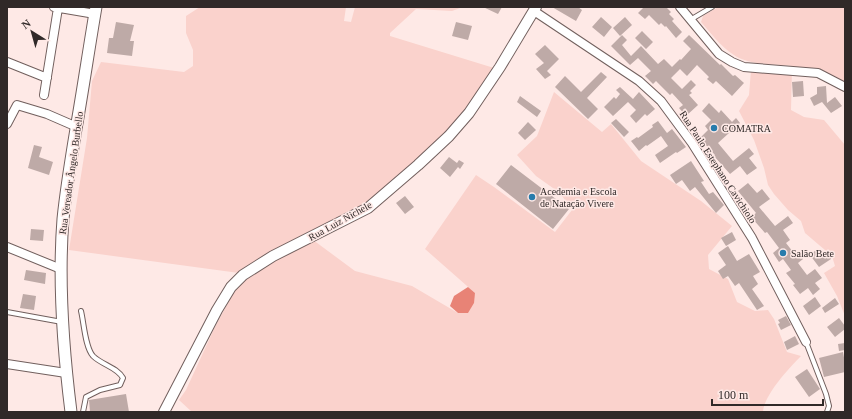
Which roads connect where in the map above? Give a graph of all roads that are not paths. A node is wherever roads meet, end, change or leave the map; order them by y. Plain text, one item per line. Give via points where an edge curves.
1 (52, 7) edge
2 (680, 7) edge
3 (712, 7) edge
4 (58, 8) edge
5 (535, 9) edge
6 (95, 10) edge
7 (690, 20) junction
8 (7, 62) edge
9 (47, 78) junction
10 (845, 87) edge
11 (44, 96) dead end
12 (7, 124) edge
13 (77, 127) junction
14 (7, 247) edge
15 (61, 269) junction
16 (81, 311) dead end
17 (7, 312) edge
18 (62, 322) junction
19 (806, 342) joint
20 (7, 364) edge
21 (66, 373) junction
22 (71, 412) edge
23 (83, 412) edge
24 (164, 412) edge
25 (826, 412) edge

1 - 4 street
2 - 7 street
3 - 7 lane
4 - 6 street
4 - 9 street
5 - 19 street, Rua Paulo Estephano Cavichiolo via 639,81 661,101 692,143 752,238
5 - 24 street, Rua Luiz Nichele via 500,67 450,136 368,208 273,256 243,275 231,287
6 - 13 main road, Rua Vereador Ângelo Burbello
7 - 10 street via 719,54 732,62 744,67 818,73
8 - 9 street
9 - 11 street
12 - 13 street via 17,105
13 - 15 main road, Rua Vereador Ângelo Burbello via 65,199
14 - 15 street
15 - 18 main road, Rua Vereador Ângelo Burbello
16 - 23 lane via 92,355 120,372 123,378 120,385 86,397
17 - 18 lane
18 - 21 main road, Rua Vereador Ângelo Burbello
19 - 25 lane via 826,394 829,406
20 - 21 street
21 - 22 main road, Rua Vereador Ângelo Burbello

